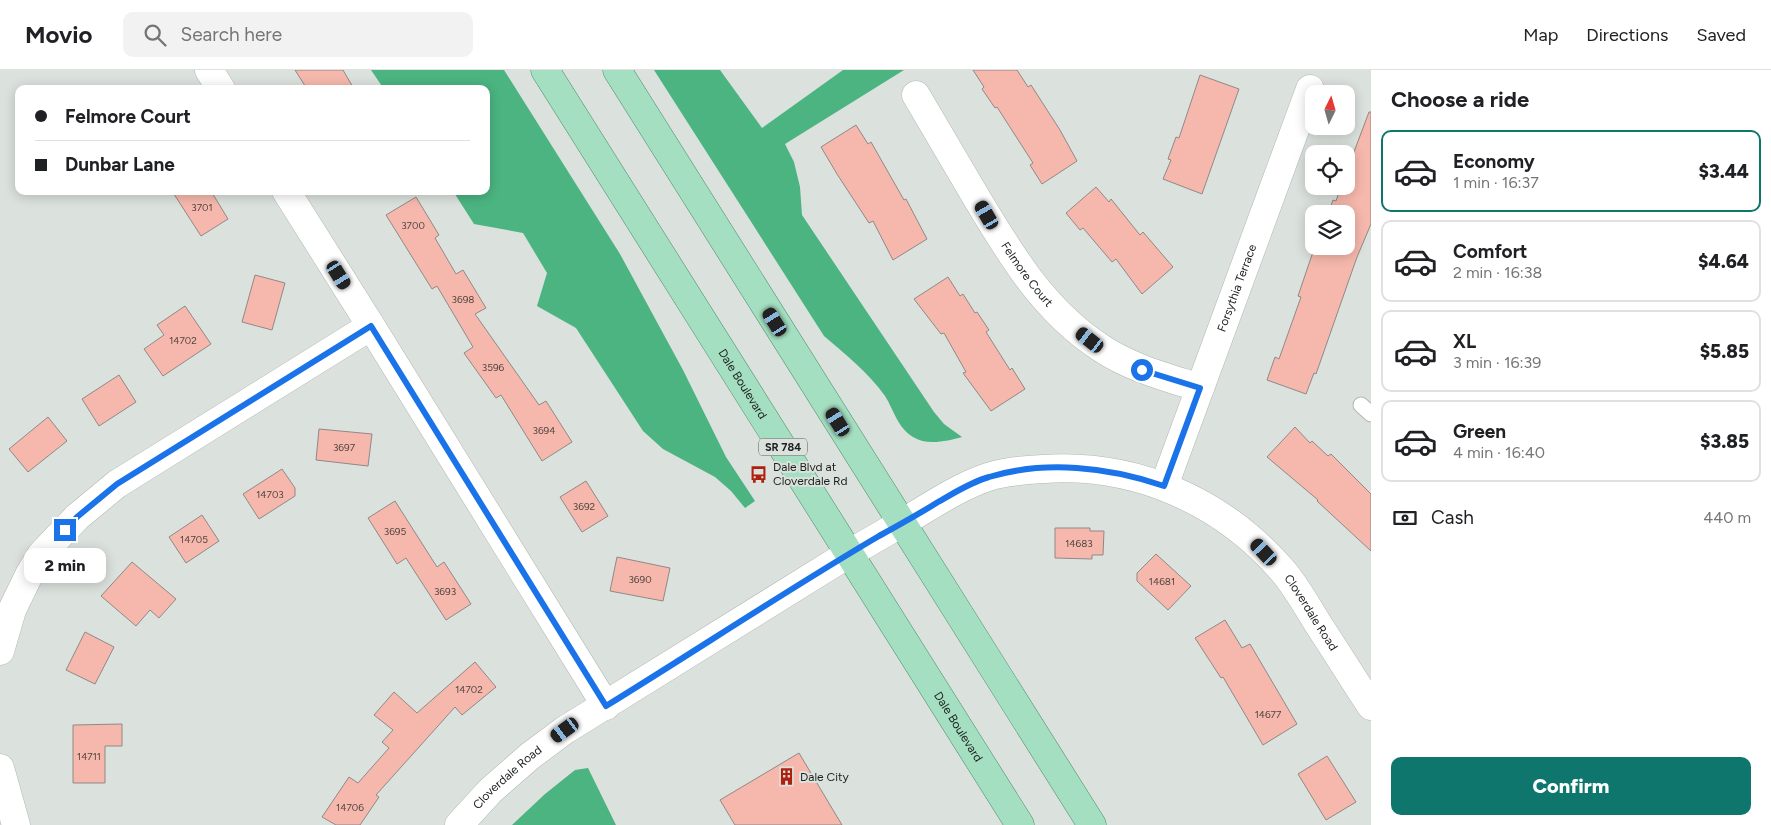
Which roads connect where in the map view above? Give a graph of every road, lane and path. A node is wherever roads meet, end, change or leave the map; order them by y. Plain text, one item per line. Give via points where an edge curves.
1 (209, 70) edge
2 (545, 70) edge
3 (617, 70) edge
4 (218, 85) edge
5 (916, 95) dead end
6 (1305, 104) edge
7 (289, 195) edge
8 (371, 326) junction
9 (1200, 388) junction
10 (1164, 486) junction
11 (902, 523) junction
12 (850, 553) junction
13 (0, 651) edge
14 (1368, 696) edge
15 (606, 706) junction
16 (0, 768) edge
17 (16, 825) edge
18 (459, 825) edge
19 (1020, 825) edge
20 (1092, 825) edge

1 - 4 street
2 - 12 main road, Dale Boulevard / SR 784
3 - 11 main road
5 - 9 street, Felmore Court via 1008,250 1060,316 1102,349 1142,370
6 - 9 street, Forsythia Terrace
7 - 8 street
8 - 13 street via 117,484 77,517 41,555 29,575 12,610
8 - 15 street
9 - 10 street, Forsythia Terrace
10 - 11 street, Cloverdale Road via 1104,470 1022,470 989,477 968,486
10 - 14 street, Cloverdale Road via 1196,500 1255,542 1283,572
11 - 12 street, Cloverdale Road
11 - 20 main road
12 - 15 street, Cloverdale Road
12 - 19 main road, Dale Boulevard / SR 784
15 - 18 street, Cloverdale Road via 530,756 490,791
16 - 17 street

